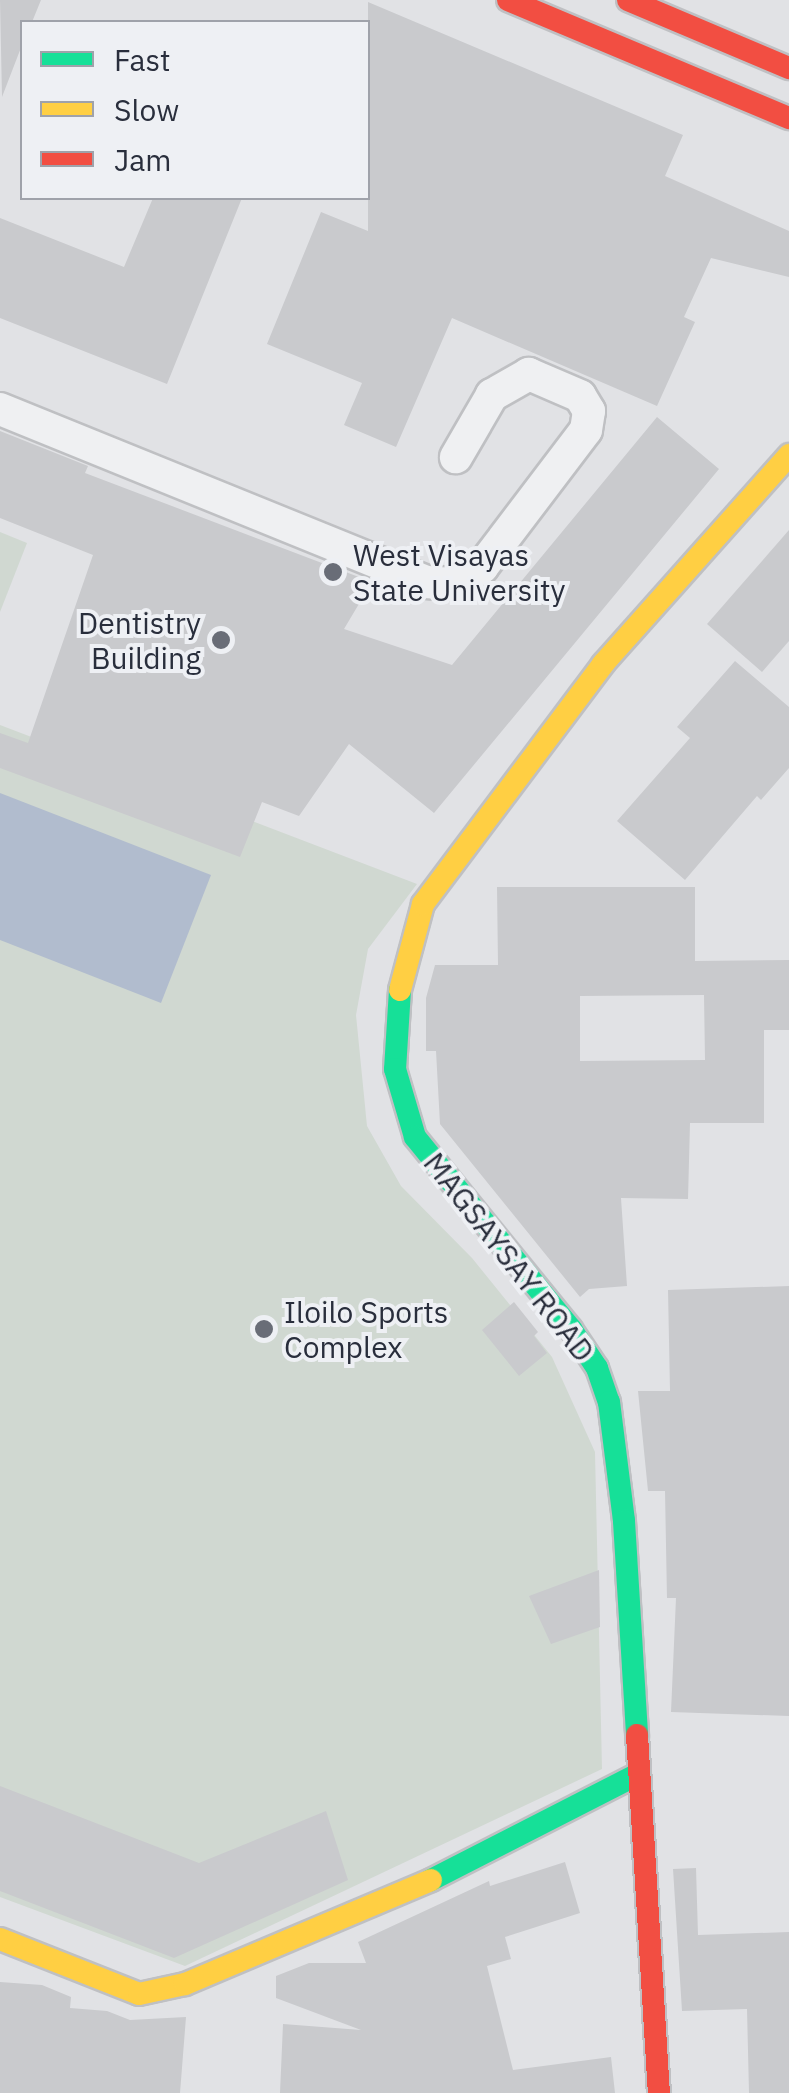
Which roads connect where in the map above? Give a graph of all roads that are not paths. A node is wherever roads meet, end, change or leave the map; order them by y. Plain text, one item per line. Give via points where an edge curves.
1 (508, 0) edge
2 (628, 0) edge
3 (789, 68) edge
4 (789, 118) edge
5 (0, 409) edge
6 (789, 455) edge
7 (456, 457) dead end
8 (638, 1774) junction
9 (0, 1939) edge
10 (659, 2093) edge

1 - 4 street
2 - 3 street
5 - 7 street via 424,582 455,584 482,567 586,430 589,411 580,396 529,374 492,395
6 - 8 street, MAGSAYSAY ROAD via 603,664 424,904 398,994 395,1069 415,1136 571,1330 597,1368 609,1402 624,1521
8 - 9 street via 406,1893 184,1984 139,1994
8 - 10 street, MAGSAYSAY ROAD

